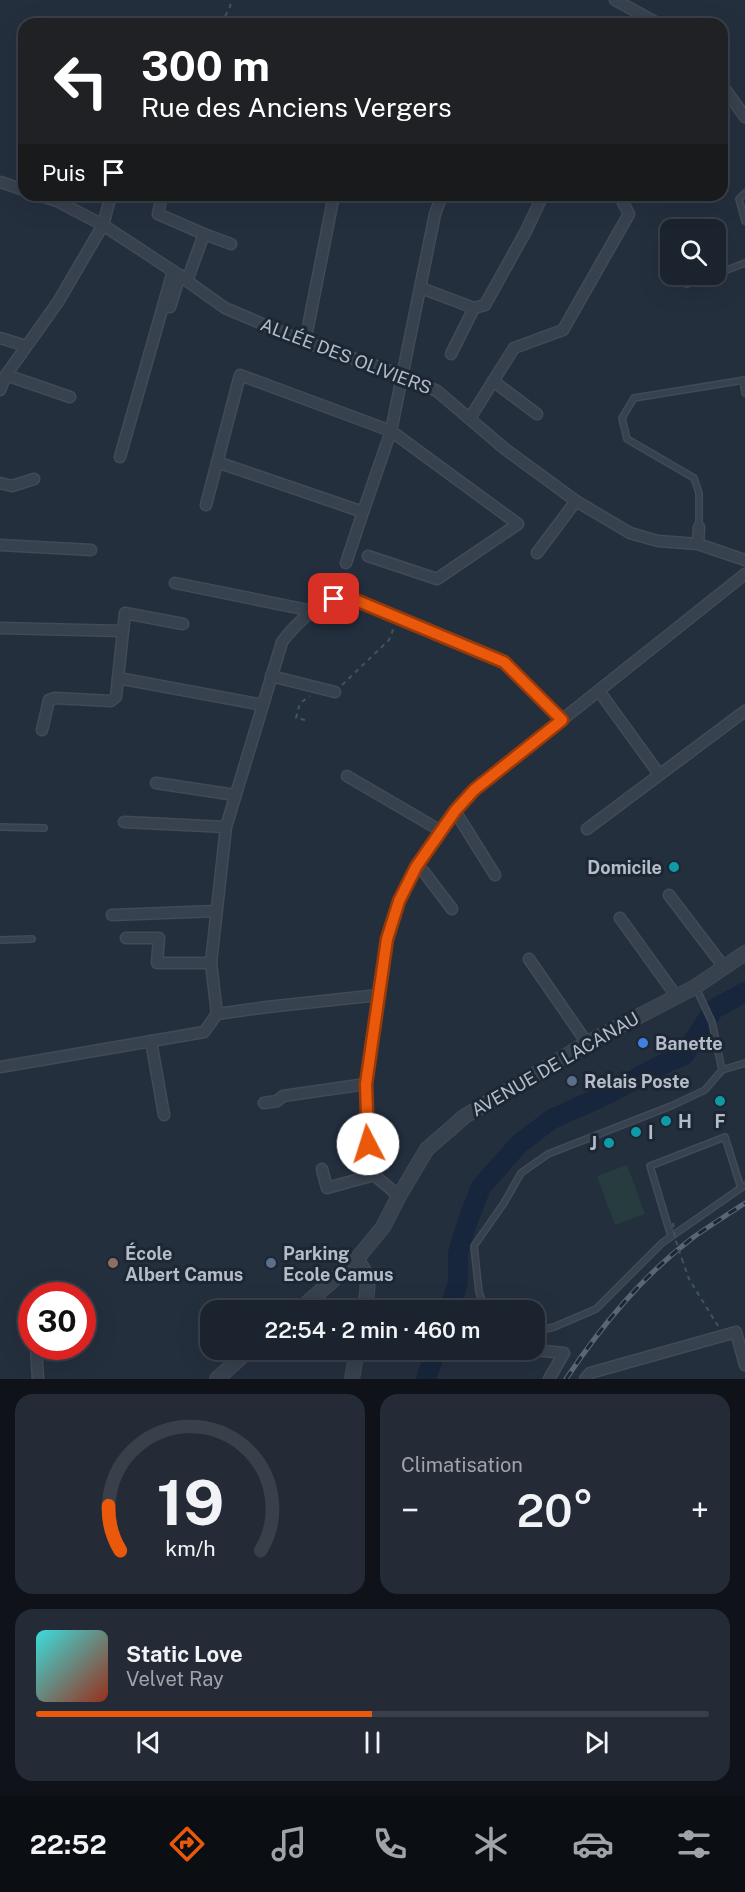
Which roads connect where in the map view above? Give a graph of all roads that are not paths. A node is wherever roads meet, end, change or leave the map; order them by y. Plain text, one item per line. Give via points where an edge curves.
1 (615, 0) edge
2 (648, 18) edge
3 (728, 93) edge
4 (745, 117) edge
5 (0, 182) edge
6 (18, 188) edge
7 (745, 193) edge
8 (57, 201) edge
9 (109, 201) edge
10 (161, 201) edge
11 (333, 201) edge
12 (440, 201) edge
13 (540, 201) edge
14 (623, 201) edge
15 (745, 221) edge
16 (103, 225) junction
17 (204, 234) junction
18 (231, 244) dead end
19 (745, 263) edge
20 (726, 270) edge
21 (180, 276) junction
22 (421, 288) junction
23 (474, 308) junction
24 (0, 338) edge
25 (305, 342) junction
26 (26, 346) junction
27 (451, 354) dead end
28 (6, 375) junction
29 (402, 375) junction
30 (744, 380) edge
31 (493, 381) junction
32 (0, 390) edge
33 (745, 393) edge
34 (70, 397) dead end
35 (537, 414) dead end
36 (470, 418) junction
37 (391, 431) junction
38 (123, 458) dead end
39 (217, 462) junction
40 (34, 479) dead end
41 (0, 483) edge
42 (576, 501) junction
43 (206, 505) dead end
44 (363, 512) junction
45 (699, 527) joint
46 (698, 544) junction
47 (0, 545) edge
48 (91, 550) dead end
49 (537, 553) dead end
50 (368, 556) dead end
51 (745, 560) edge
52 (346, 563) dead end
53 (745, 574) edge
54 (175, 583) dead end
55 (314, 611) junction
56 (183, 624) dead end
57 (0, 628) edge
58 (123, 632) junction
59 (271, 675) junction
60 (118, 678) junction
61 (598, 691) junction
62 (335, 692) road end
63 (263, 705) junction
64 (745, 711) edge
65 (562, 720) junction
66 (42, 730) dead end
67 (659, 774) junction
68 (346, 776) dead end
69 (156, 783) dead end
70 (235, 795) junction
71 (455, 811) junction
72 (124, 822) dead end
73 (0, 827) edge
74 (226, 827) junction
75 (44, 828) dead end
76 (586, 829) dead end
77 (441, 831) junction
78 (416, 867) junction
79 (495, 875) dead end
80 (669, 895) dead end
81 (452, 909) dead end
82 (216, 911) junction
83 (112, 915) dead end
84 (620, 918) dead end
85 (126, 938) dead end
86 (32, 939) dead end
87 (0, 940) edge
88 (745, 953) edge
89 (530, 959) dead end
90 (211, 963) junction
91 (724, 967) junction
92 (695, 987) junction
93 (379, 995) junction
94 (677, 997) junction
95 (217, 1014) junction
96 (151, 1041) junction
97 (587, 1043) junction
98 (745, 1063) edge
99 (0, 1067) edge
100 (722, 1070) junction
101 (366, 1084) junction
102 (264, 1103) dead end
103 (164, 1115) dead end
104 (322, 1169) dead end
105 (374, 1175) junction
106 (743, 1186) edge
107 (399, 1196) junction
108 (671, 1236) junction
109 (357, 1260) junction
110 (311, 1300) edge
111 (366, 1300) edge
112 (482, 1300) edge
113 (545, 1329) edge
114 (545, 1351) edge
115 (37, 1360) edge
116 (238, 1360) edge
117 (355, 1360) edge
118 (745, 1365) edge
119 (38, 1379) edge
120 (217, 1379) edge
121 (352, 1379) edge
122 (549, 1379) edge
123 (585, 1379) edge

1 - 2 street
3 - 4 street
5 - 6 street
7 - 15 lane via 739,199
8 - 16 street, ALLÉE DES OLIVIERS
9 - 16 street
10 - 17 street via 158,214
11 - 25 street
12 - 22 street
13 - 23 street via 485,305
14 - 31 street via 628,214 563,330 514,348
16 - 21 street, ALLÉE DES OLIVIERS
16 - 26 street
17 - 18 street
17 - 21 street
19 - 20 lane
21 - 25 street, ALLÉE DES OLIVIERS via 225,308
21 - 38 street
22 - 23 street
22 - 29 street
23 - 27 street
24 - 26 street
25 - 29 street, ALLÉE DES OLIVIERS
26 - 28 street
28 - 32 street
28 - 34 street
29 - 36 street, ALLÉE DES OLIVIERS via 437,391
29 - 37 street
30 - 33 lane
30 - 45 lane via 634,398 622,418 627,439 694,478 699,493
31 - 35 street
31 - 36 street
36 - 42 street, ALLÉE DES OLIVIERS
37 - 39 street via 240,375
37 - 44 street
37 - 50 street via 518,524 437,579
39 - 43 street
39 - 44 street
40 - 41 street via 12,486
42 - 46 street, ALLÉE DES OLIVIERS via 630,532 658,541
42 - 49 street
44 - 52 street
45 - 46 street
46 - 51 street, ALLÉE DES OLIVIERS
47 - 48 street
53 - 61 street
54 - 55 street
55 - 59 street via 291,629 282,642
55 - 65 street via 334,599 353,599 504,662
56 - 58 street via 125,613
57 - 58 street
58 - 60 street
59 - 62 street
59 - 63 street
60 - 63 street
60 - 66 street via 116,697 111,701 49,700
61 - 65 street
61 - 67 street
63 - 70 street
64 - 67 street
65 - 71 street via 474,790
67 - 76 street
68 - 77 street
69 - 70 street
70 - 74 street
71 - 77 street
71 - 79 street
72 - 74 street
73 - 75 lane
74 - 82 street
77 - 78 street
78 - 81 street
78 - 93 street via 399,901 387,939
80 - 91 street
82 - 83 street
82 - 90 street
84 - 94 street
85 - 90 street via 159,938 157,963
86 - 87 lane
88 - 91 street, AVENUE DE LACANAU
89 - 97 street
90 - 95 street
91 - 92 street, AVENUE DE LACANAU
92 - 94 street, AVENUE DE LACANAU
92 - 100 lane via 712,1022
93 - 95 street
93 - 101 street
94 - 97 street, AVENUE DE LACANAU
95 - 96 street via 204,1032
96 - 99 street
96 - 103 street
97 - 107 street, AVENUE DE LACANAU via 465,1116 427,1149
98 - 100 lane
100 - 112 lane via 705,1090 548,1154 521,1173 474,1246
101 - 102 street via 284,1096
101 - 105 street via 368,1144
104 - 105 street via 327,1188
105 - 107 street
106 - 108 lane
106 - 108 lane via 725,1137 650,1166
107 - 109 street, AVENUE DE LACANAU via 383,1227
108 - 113 lane via 596,1309
109 - 110 street, AVENUE DE LACANAU
109 - 111 street via 365,1269 369,1284
114 - 122 street via 564,1353
115 - 119 street
116 - 120 street
117 - 121 street
118 - 123 street via 736,1332 590,1373

